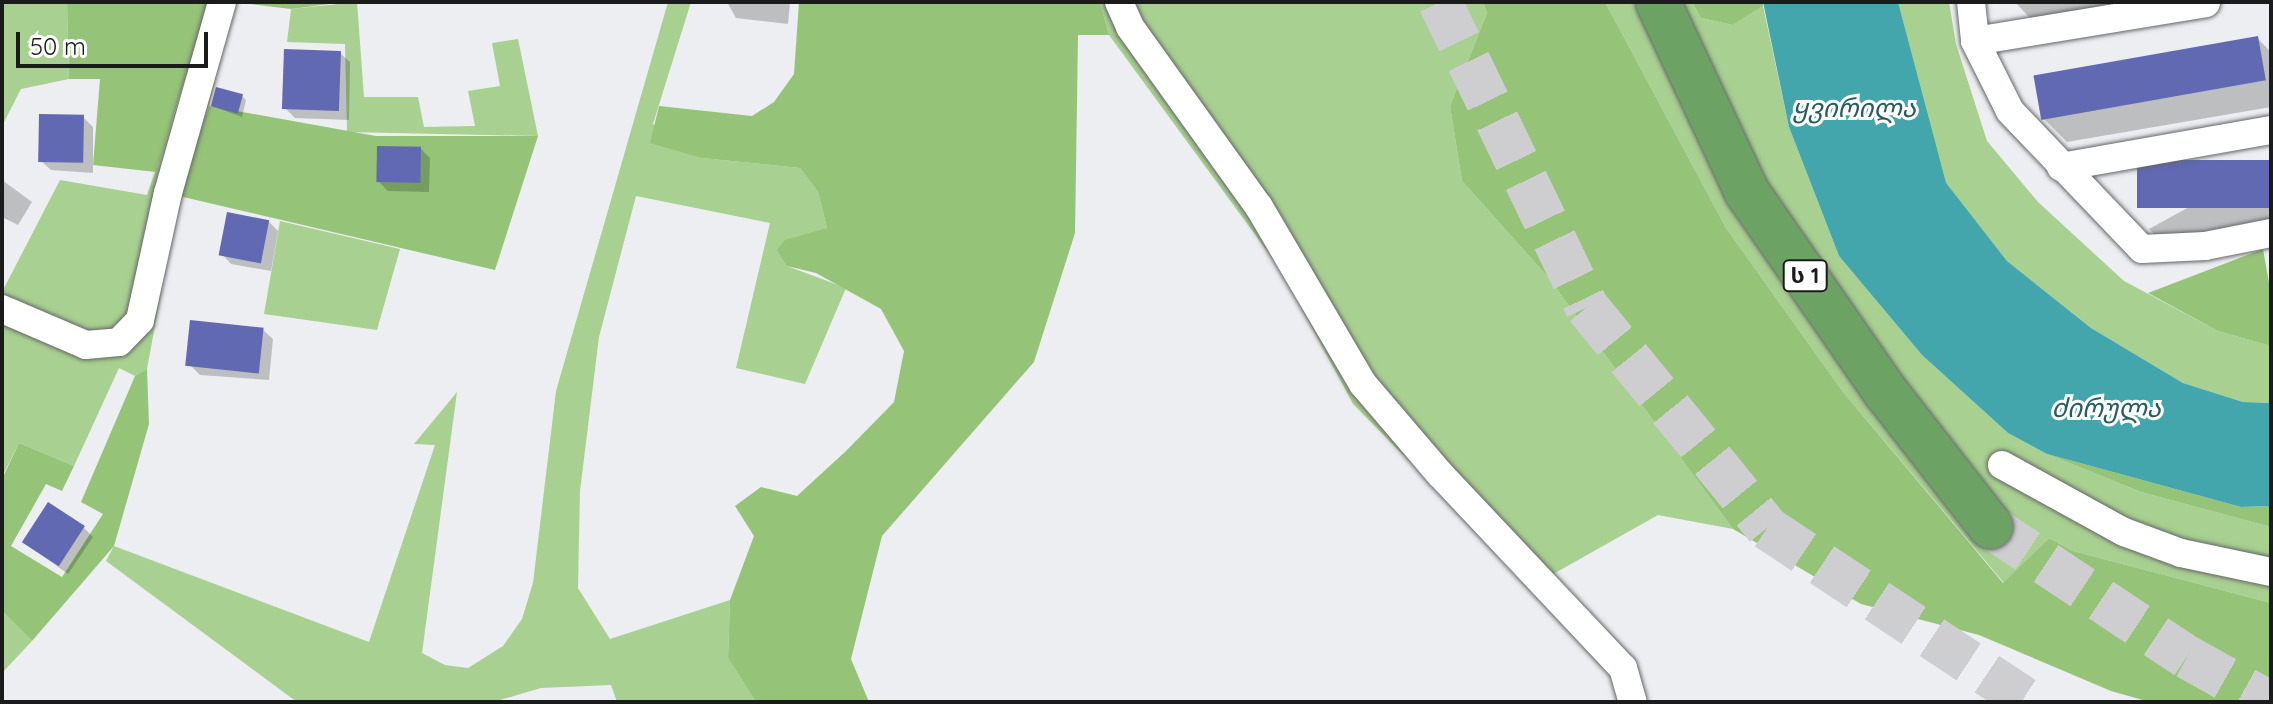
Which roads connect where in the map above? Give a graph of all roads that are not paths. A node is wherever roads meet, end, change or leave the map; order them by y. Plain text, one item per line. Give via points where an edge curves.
1 (222, 2) edge
2 (1119, 2) edge
3 (1658, 2) edge
4 (1971, 2) edge
5 (2206, 2) edge
6 (2215, 2) edge
7 (1975, 41) junction
8 (2271, 130) edge
9 (2061, 167) junction
10 (2271, 233) edge
11 (2, 309) edge
12 (2002, 465) dead end
13 (1991, 527) tunnel mouth
14 (2271, 572) edge
15 (1633, 702) edge

1 - 11 street via 168,193 140,320 119,342 86,345
2 - 15 street via 1130,27 1259,207 1363,384 1623,668
3 - 13 highway, ს 1 via 1747,192 1885,391
4 - 7 street
5 - 6 street
5 - 7 street
7 - 9 street via 2010,111
8 - 9 street
9 - 10 street via 2142,249 2205,246
12 - 14 street via 2124,532 2181,553

